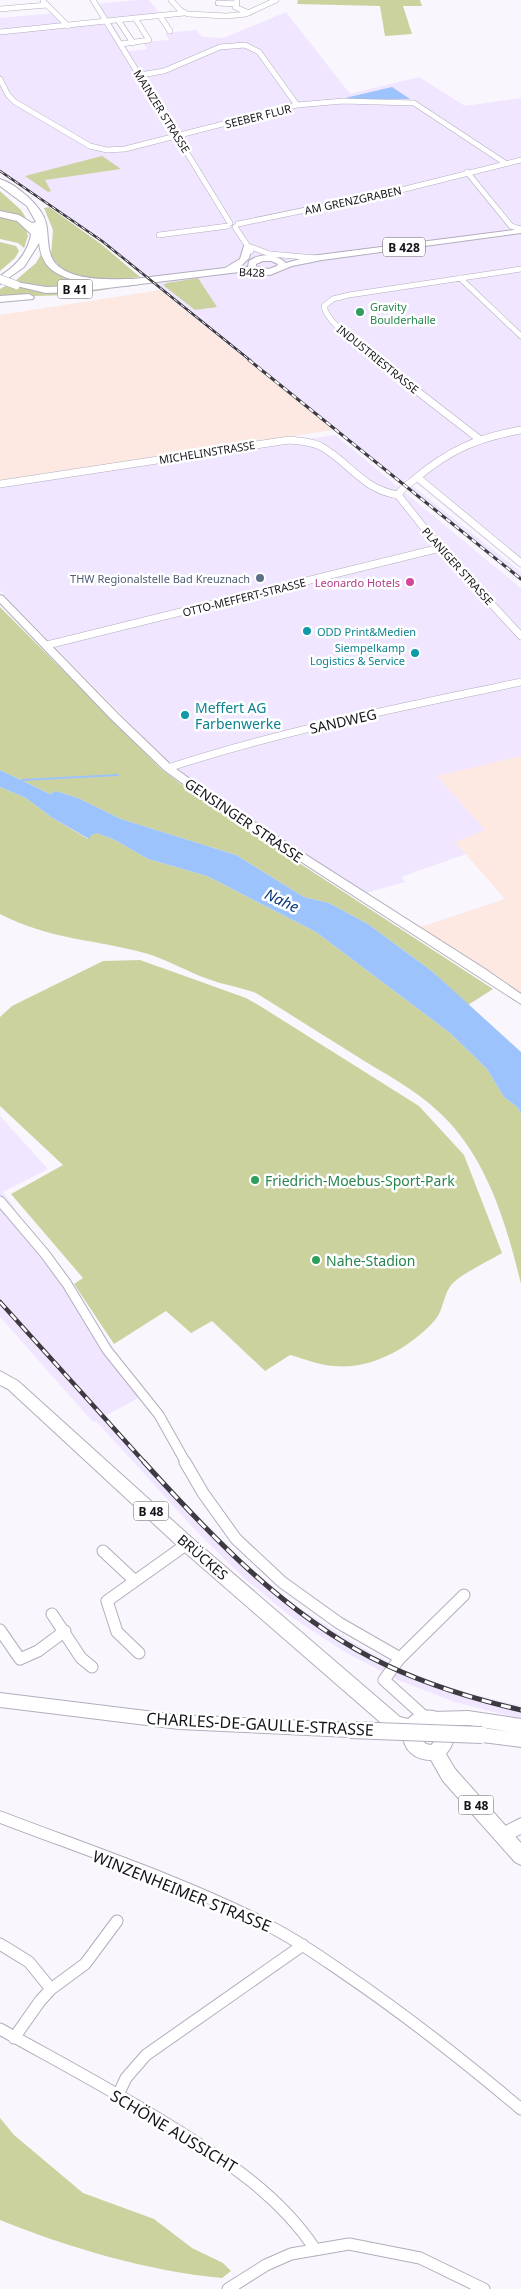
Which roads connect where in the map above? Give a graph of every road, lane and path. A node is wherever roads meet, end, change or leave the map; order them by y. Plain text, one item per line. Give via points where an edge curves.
1 (42, 0) edge
2 (93, 0) edge
3 (171, 0) edge
4 (276, 0) edge
5 (237, 2) edge
6 (218, 3) dead end
7 (47, 5) junction
8 (0, 9) edge
9 (184, 13) junction
10 (249, 13) junction
11 (160, 16) junction
12 (135, 18) junction
13 (118, 20) junction
14 (106, 22) junction
15 (68, 26) junction
16 (170, 31) dead end
17 (0, 32) edge
18 (133, 43) junction
19 (120, 44) junction
20 (140, 75) junction
21 (0, 79) edge
22 (297, 105) junction
23 (177, 135) junction
24 (521, 160) edge
25 (505, 163) junction
26 (467, 172) junction
27 (0, 182) edge
28 (0, 187) edge
29 (0, 214) edge
30 (233, 225) junction
31 (509, 229) junction
32 (521, 230) edge
33 (40, 234) junction
34 (159, 235) dead end
35 (250, 249) junction
36 (320, 258) junction
37 (275, 262) junction
38 (254, 265) junction
39 (521, 269) edge
40 (215, 272) junction
41 (460, 278) junction
42 (0, 280) edge
43 (135, 282) junction
44 (0, 286) edge
45 (29, 297) joint
46 (0, 298) edge
47 (521, 336) edge
48 (521, 430) edge
49 (479, 439) junction
50 (417, 477) junction
51 (0, 484) edge
52 (398, 495) junction
53 (440, 548) junction
54 (521, 563) edge
55 (0, 598) edge
56 (521, 636) edge
57 (47, 645) junction
58 (521, 682) edge
59 (168, 768) junction
60 (521, 1000) edge
61 (0, 1201) edge
62 (0, 1377) edge
63 (187, 1544) junction
64 (104, 1551) dead end
65 (135, 1582) junction
66 (464, 1595) dead end
67 (52, 1614) dead end
68 (0, 1630) edge
69 (65, 1631) junction
70 (140, 1653) dead end
71 (400, 1658) junction
72 (92, 1667) dead end
73 (0, 1700) edge
74 (424, 1722) junction
75 (521, 1726) edge
76 (521, 1740) edge
77 (436, 1751) junction
78 (0, 1817) edge
79 (521, 1826) edge
80 (502, 1835) junction
81 (520, 1852) edge
82 (117, 1921) dead end
83 (0, 1944) edge
84 (303, 1945) junction
85 (51, 1989) junction
86 (0, 2030) edge
87 (14, 2038) junction
88 (118, 2095) junction
89 (521, 2108) edge
90 (315, 2249) junction
91 (228, 2289) edge
92 (484, 2289) edge

1 - 7 street
2 - 14 street, MAINZER STRASSE
3 - 9 street
4 - 10 street
5 - 6 street
5 - 10 street via 237,9
7 - 8 street
7 - 15 street
9 - 10 street via 231,16
9 - 11 street
11 - 12 street
11 - 16 street
12 - 13 street
12 - 18 street via 150,40
13 - 14 street
13 - 18 street
14 - 15 street
14 - 19 street, MAINZER STRASSE
15 - 17 street
18 - 19 street
19 - 20 street, MAINZER STRASSE
20 - 22 street, SEEBER FLUR via 164,71 220,47 245,45 259,52
20 - 23 street, MAINZER STRASSE
21 - 23 street, SEEBER FLUR via 15,102 90,146 107,150 125,149
22 - 23 street, SEEBER FLUR
22 - 25 street via 343,100 414,103
23 - 30 street, MAINZER STRASSE
24 - 25 street, AM GRENZGRABEN
25 - 26 street, AM GRENZGRABEN
26 - 30 street, AM GRENZGRABEN via 388,193
26 - 31 street
27 - 33 highway, B 41 via 33,208 41,221
28 - 33 highway, B 41 via 26,208
29 - 33 highway via 21,218
30 - 34 street
30 - 35 street, MAINZER STRASSE
31 - 32 main road, B 428
31 - 36 main road, B 428
33 - 42 highway, B 41 via 28,256
33 - 43 highway, B 41 via 47,258 62,272 88,280
33 - 44 highway via 39,250 29,264
35 - 36 street via 292,258
35 - 37 street, MAINZER STRASSE
35 - 38 street, MAINZER STRASSE
35 - 40 main road via 242,263
36 - 37 main road, B 428
36 - 40 main road, B428 via 271,273 248,270
37 - 38 main road
37 - 38 main road via 270,272
38 - 40 main road
39 - 41 street, INDUSTRIESTRASSE
40 - 43 main road
41 - 47 street
41 - 49 street, INDUSTRIESTRASSE via 349,295 324,306 325,313 352,340
42 - 43 main road, B 41, bridge via 46,290
43 - 45 main road via 93,293
45 - 46 highway
48 - 49 street
49 - 50 street via 453,450
50 - 52 street
50 - 54 street
51 - 52 street, MICHELINSTRASSE via 289,440 322,447 374,490
52 - 53 street, PLANIGER STRASSE
53 - 56 street, PLANIGER STRASSE
53 - 57 street, OTTO-MEFFERT-STRASSE
55 - 57 street, GENSINGER STRASSE
57 - 59 street, GENSINGER STRASSE
58 - 59 street, SANDWEG via 228,749
59 - 60 street, GENSINGER STRASSE
61 - 71 street via 46,1254 107,1350 159,1415 203,1493 236,1539 290,1588 339,1623
62 - 63 main road, BRÜCKES / B 48 via 77,1442
63 - 65 street
63 - 74 main road, BRÜCKES / B 48 via 395,1724
64 - 65 street
65 - 70 street via 107,1601 117,1632
66 - 71 street
67 - 69 street
68 - 69 street via 20,1659 32,1656
69 - 72 street via 81,1658
71 - 74 street via 384,1680
73 - 76 street, CHARLES-DE-GAULLE-STRASSE, bridge via 179,1722 482,1735
74 - 75 street via 468,1718
74 - 77 main road via 411,1739 418,1748
74 - 77 main road via 443,1725 448,1735 445,1745
77 - 80 main road, B 48 via 450,1776
78 - 84 street, WINZENHEIMER STRASSE via 245,1914
79 - 80 street
80 - 81 main road, B 48
82 - 85 street via 85,1964
83 - 85 street via 33,1963
84 - 88 street via 146,2055 126,2078
84 - 89 street, WINZENHEIMER STRASSE via 387,2002
85 - 87 street
86 - 87 street, SCHÖNE AUSSICHT
87 - 88 street, SCHÖNE AUSSICHT
88 - 90 street, SCHÖNE AUSSICHT via 244,2174 301,2228
90 - 91 street via 291,2254 266,2265
90 - 92 street via 349,2244 420,2258

